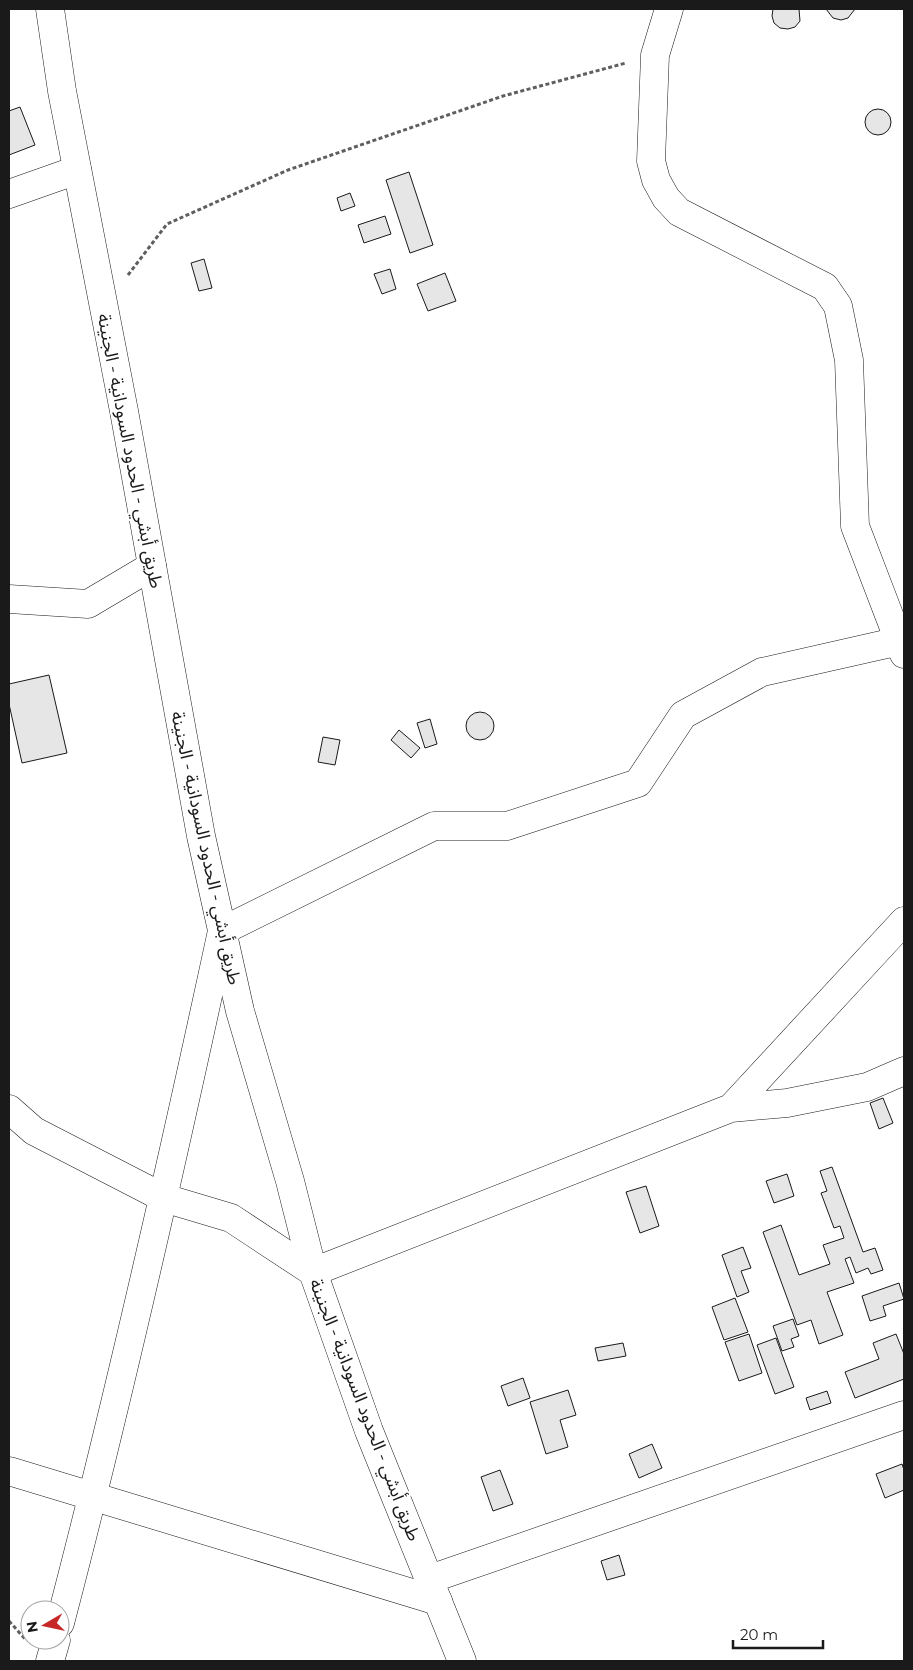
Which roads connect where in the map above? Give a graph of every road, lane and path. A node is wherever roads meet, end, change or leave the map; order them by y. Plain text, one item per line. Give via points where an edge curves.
1 (50, 9) edge
2 (669, 9) edge
3 (655, 55) junction
4 (77, 170) junction
5 (9, 194) edge
6 (104, 307) junction
7 (152, 566) junction
8 (9, 599) edge
9 (902, 645) edge
10 (904, 921) edge
11 (222, 931) junction
12 (904, 1070) edge
13 (731, 1108) junction
14 (9, 1109) edge
15 (164, 1198) junction
16 (313, 1272) junction
17 (904, 1415) edge
18 (9, 1471) edge
19 (93, 1496) junction
20 (434, 1590) junction
21 (66, 1600) edge
22 (462, 1661) edge

1 - 4 main road, طريق أبشي - الحدود السودانية - الجنينة
2 - 3 main road
3 - 6 path via 502,96 288,170 168,224
3 - 9 main road via 651,162 666,198 679,212 825,287 838,306 849,360 855,526
4 - 5 main road
4 - 6 main road, طريق أبشي - الحدود السودانية - الجنينة
6 - 7 main road, طريق أبشي - الحدود السودانية - الجنينة
7 - 8 main road via 88,604
7 - 11 main road, طريق أبشي - الحدود السودانية - الجنينة via 201,836
9 - 11 main road via 762,672 683,715 638,783 507,826 434,826
10 - 13 main road
11 - 15 main road
11 - 16 main road, طريق أبشي - الحدود السودانية - الجنينة via 240,1011
12 - 13 main road via 867,1087 787,1103
13 - 16 main road
14 - 15 main road via 34,1131
15 - 16 main road via 231,1218
15 - 19 main road
16 - 20 main road, طريق أبشي - الحدود السودانية - الجنينة via 369,1431
17 - 20 main road
18 - 19 main road
19 - 20 main road
19 - 21 main road
20 - 22 main road, طريق أبشي - الحدود السودانية - الجنينة

